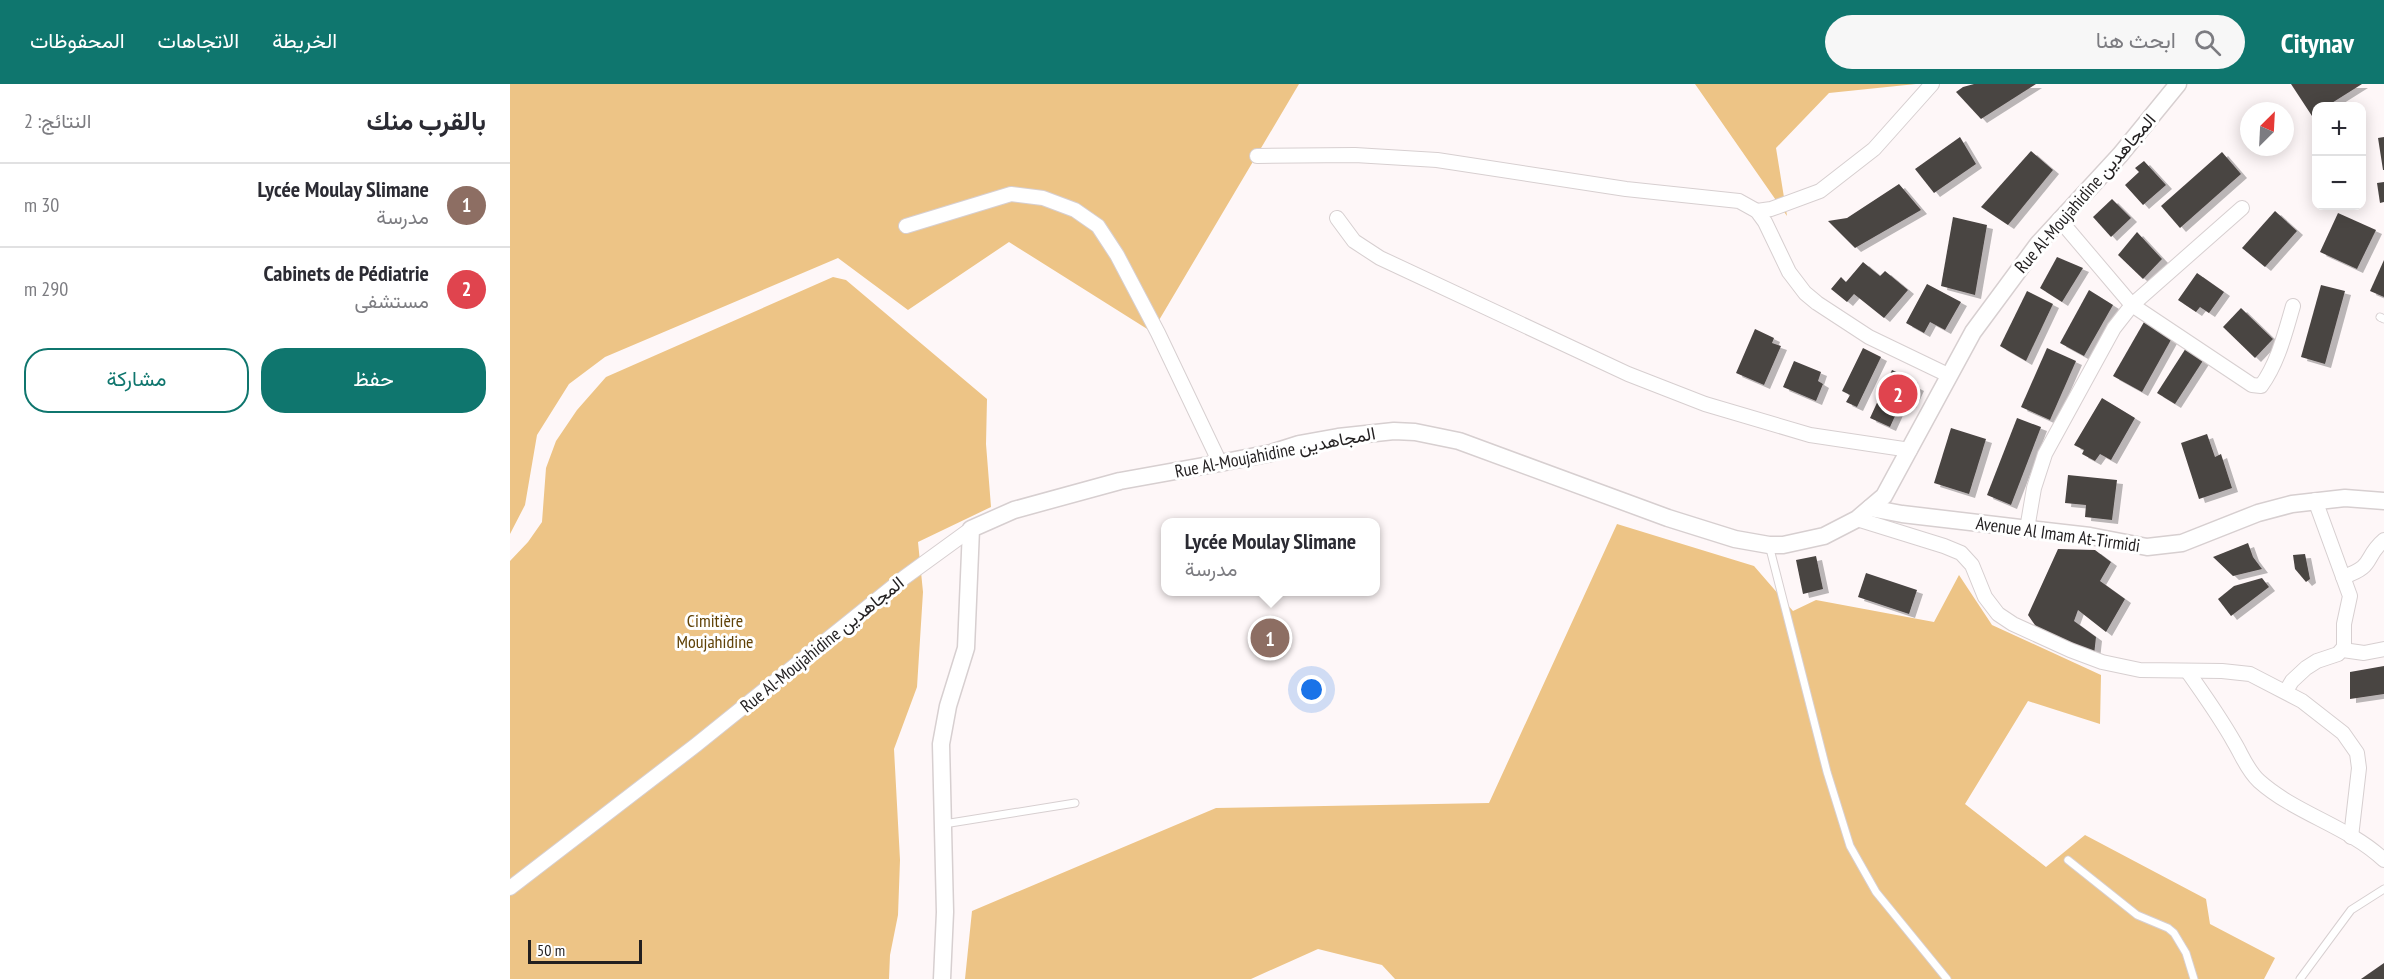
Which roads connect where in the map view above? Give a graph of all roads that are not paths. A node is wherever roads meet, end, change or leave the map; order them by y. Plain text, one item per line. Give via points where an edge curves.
1 (1932, 84) edge
2 (2178, 84) edge
3 (1257, 156) dead end
4 (2242, 208) dead end
5 (1757, 211) junction
6 (1337, 218) dead end
7 (2059, 219) junction
8 (906, 226) dead end
9 (2132, 305) junction
10 (2293, 306) dead end
11 (1948, 375) junction
12 (1910, 450) junction
13 (1220, 463) junction
14 (2315, 500) junction
15 (2384, 501) edge
16 (1870, 508) junction
17 (1857, 519) junction
18 (971, 529) junction
19 (2027, 529) junction
20 (2384, 540) edge
21 (1769, 545) junction
22 (2343, 577) junction
23 (2384, 649) edge
24 (2343, 650) junction
25 (2188, 672) junction
26 (2286, 691) junction
27 (1075, 803) dead end
28 (944, 824) junction
29 (2351, 837) junction
30 (2068, 860) dead end
31 (2384, 860) edge
32 (510, 888) edge
33 (2384, 889) edge
34 (942, 979) edge
35 (1947, 979) edge
36 (2194, 979) edge
37 (2300, 979) edge

1 - 5 street via 1874,149 1820,191
2 - 7 street, Rue Al-Moujahidine المجاهدين
3 - 5 street via 1376,156 1456,162 1626,189 1726,198
4 - 9 street
5 - 11 street via 1789,272 1805,293 1869,337
6 - 12 street via 1354,241 1380,258 1654,386 1781,428
7 - 9 street
7 - 11 street, Rue Al-Moujahidine المجاهدين via 1973,332
8 - 13 street via 1011,194 1043,198 1075,210 1098,226 1158,333
9 - 10 street via 2256,387 2265,381 2275,360
9 - 19 street via 2052,439 2037,475
11 - 12 street, Rue Al-Moujahidine المجاهدين
12 - 16 street, Rue Al-Moujahidine المجاهدين via 1884,496
13 - 18 street, Rue Al-Moujahidine المجاهدين via 1074,492 1014,510
13 - 21 street, Rue Al-Moujahidine المجاهدين via 1338,436 1415,432 1468,444 1695,527
14 - 15 street, Avenue Al Imam At-Tirmidi
14 - 19 street, Avenue Al Imam At-Tirmidi via 2269,510 2182,543 2157,546
14 - 22 street
16 - 17 street, Rue Al-Moujahidine المجاهدين
16 - 19 street, Avenue Al Imam At-Tirmidi
17 - 21 street, Rue Al-Moujahidine المجاهدين via 1824,536
17 - 25 street via 1961,554 1972,565 1993,609 2020,627 2111,665
18 - 28 street via 966,648 941,744
18 - 32 street, Rue Al-Moujahidine المجاهدين
20 - 22 street via 2365,567
21 - 35 lane via 1850,846 1876,892
22 - 24 street via 2350,596
23 - 24 street via 2364,653
24 - 26 street via 2306,668
25 - 26 street via 2250,674
25 - 29 street via 2258,780
26 - 29 street via 2322,715 2355,747 2359,768
27 - 28 lane
28 - 34 street
29 - 31 street
30 - 36 lane via 2137,915 2174,933 2186,953
33 - 37 lane via 2351,910

